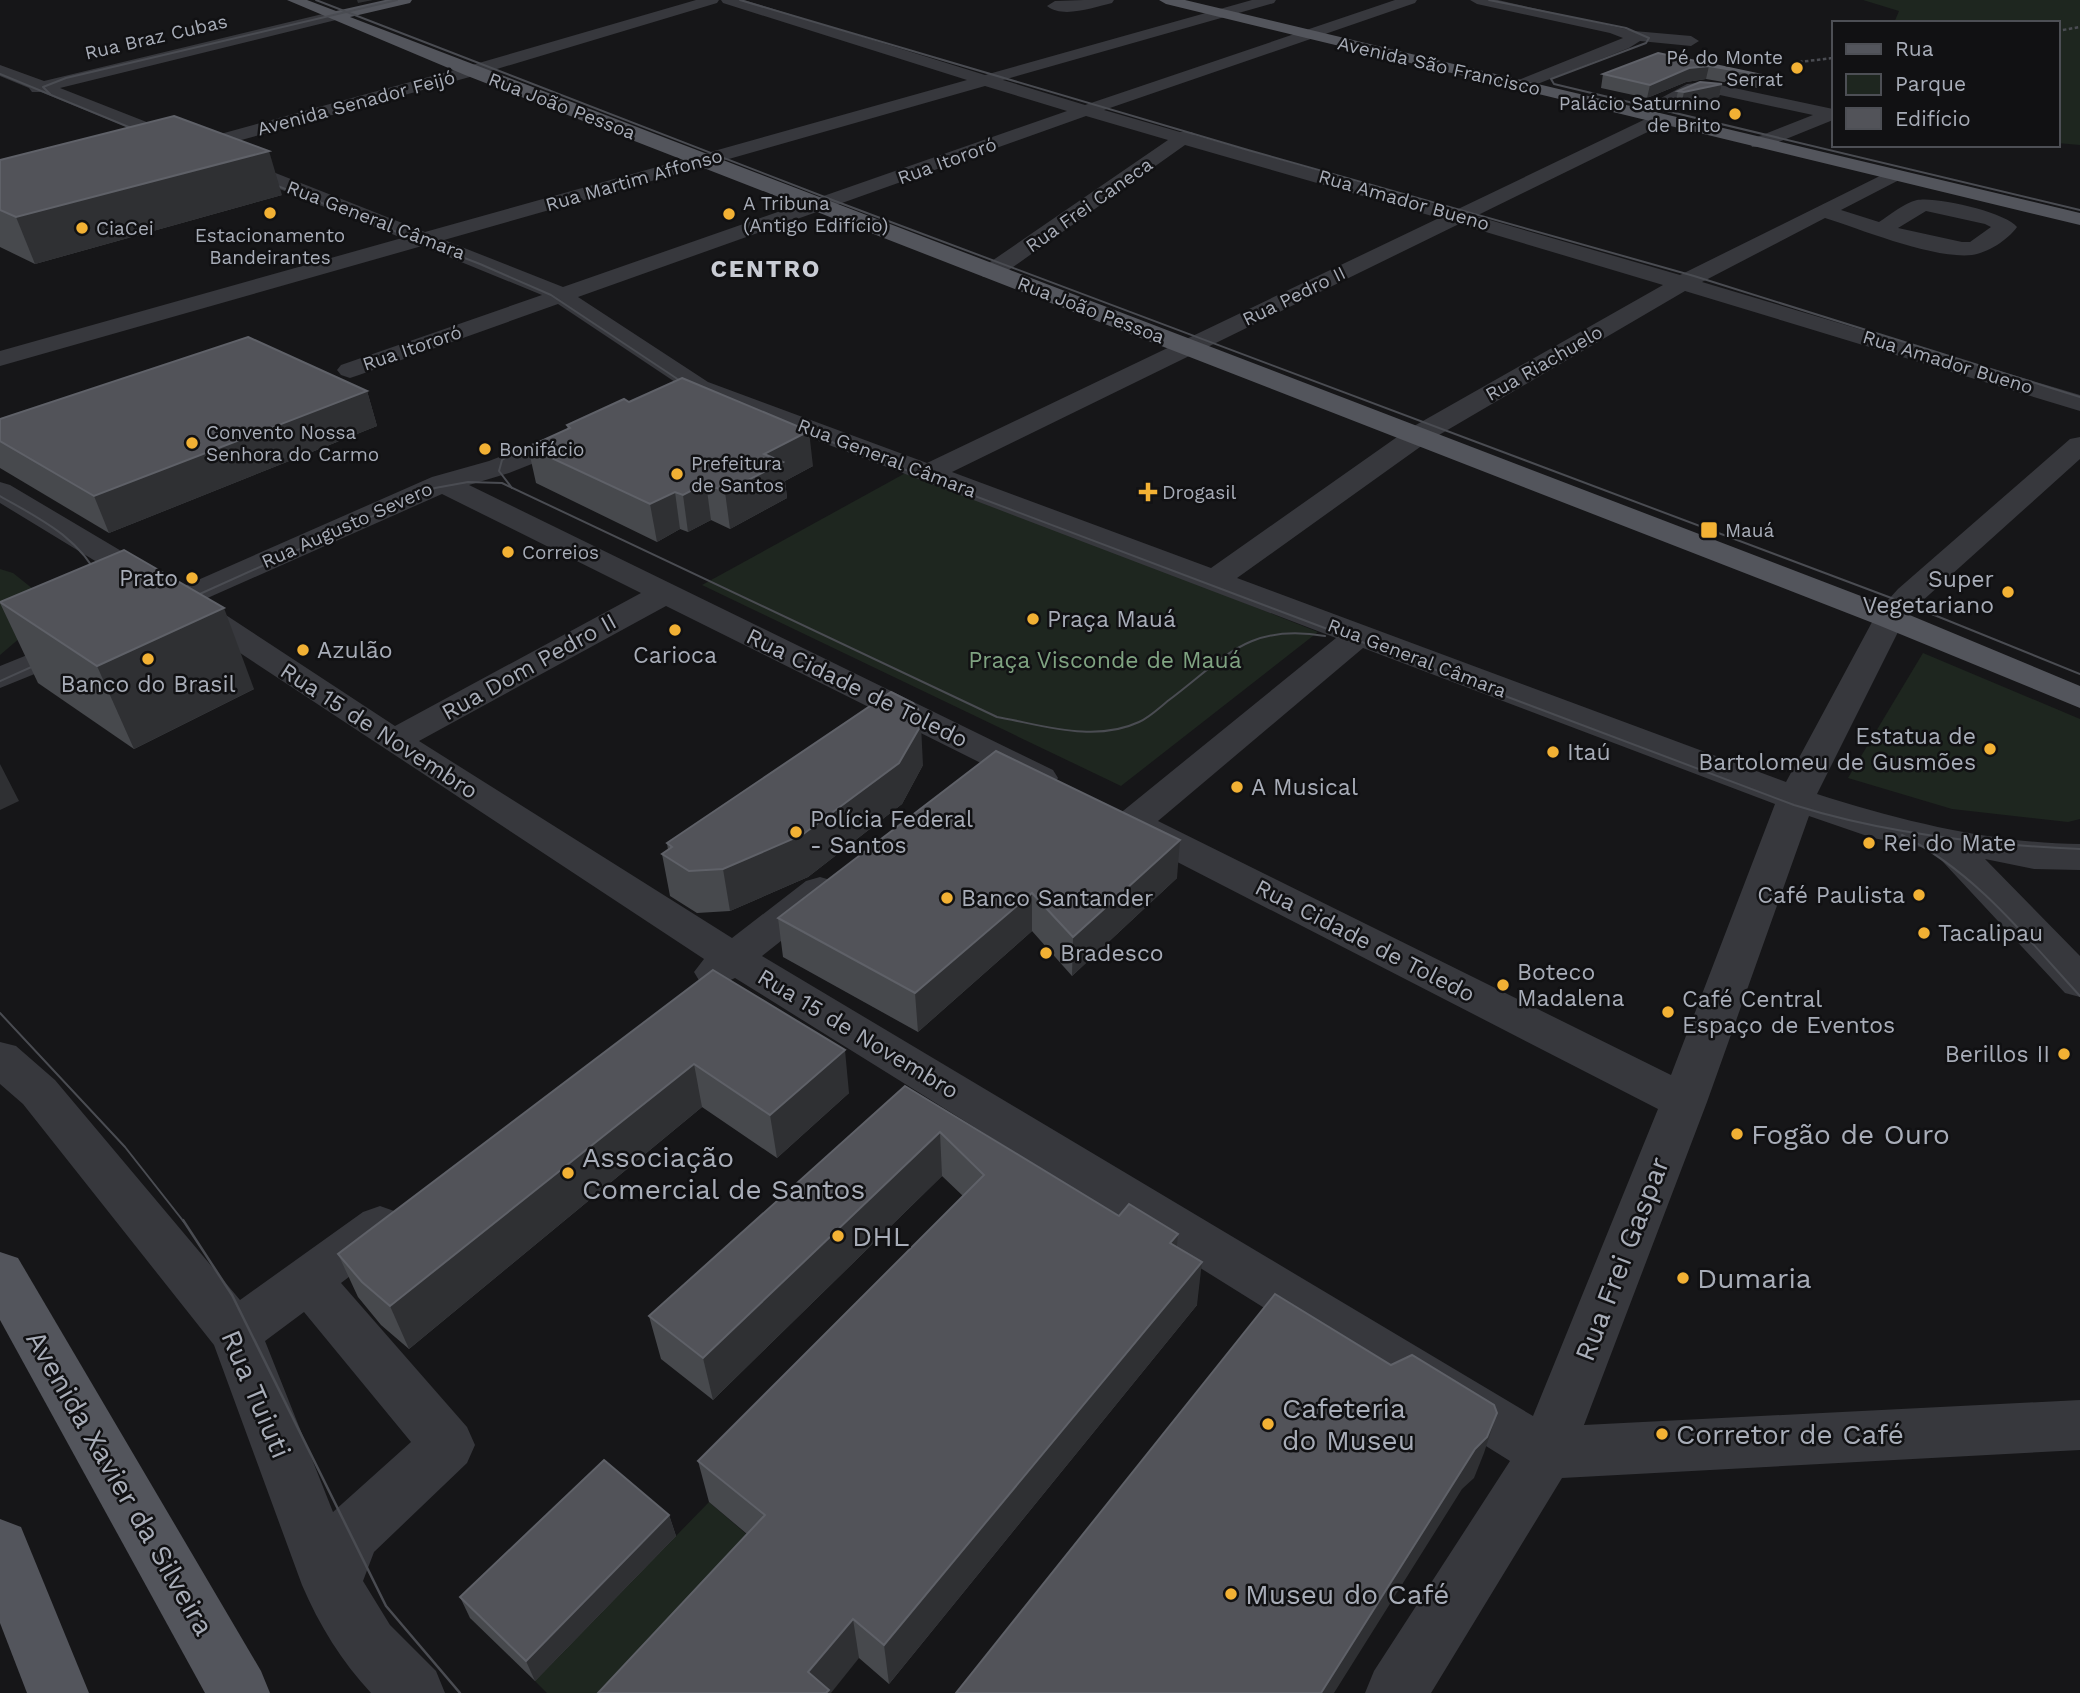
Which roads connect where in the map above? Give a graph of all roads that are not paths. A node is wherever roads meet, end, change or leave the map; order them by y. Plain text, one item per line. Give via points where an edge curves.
1 (294, 0) edge
2 (405, 0) edge
3 (712, 0) edge
4 (728, 0) edge
5 (1107, 0) edge
6 (1166, 0) edge
7 (1269, 0) edge
8 (1410, 0) edge
9 (1477, 0) edge
10 (1055, 6) dead end
11 (1223, 13) junction
12 (335, 16) junction
13 (1307, 34) junction
14 (1630, 35) junction
15 (1690, 41) dead end
16 (0, 70) edge
17 (471, 71) junction
18 (987, 80) junction
19 (1522, 85) junction
20 (43, 87) junction
21 (11, 95) dead end
22 (1087, 110) junction
23 (1635, 113) junction
24 (1832, 114) edge
25 (1660, 119) junction
26 (1185, 136) junction
27 (1759, 143) junction
28 (191, 148) junction
29 (159, 157) edge
30 (704, 161) junction
31 (1894, 175) junction
32 (821, 206) junction
33 (1823, 211) junction
34 (1459, 216) junction
35 (2080, 219) edge
36 (1883, 228) junction
37 (424, 239) junction
38 (991, 272) junction
39 (1684, 282) junction
40 (563, 296) junction
41 (1188, 347) junction
42 (0, 359) edge
43 (350, 370) dead end
44 (699, 387) junction
45 (667, 400) edge
46 (2080, 403) edge
47 (602, 426) edge
48 (1418, 436) junction
49 (2080, 445) edge
50 (928, 473) junction
51 (442, 483) junction
52 (8, 503) edge
53 (1213, 582) junction
54 (665, 593) junction
55 (180, 599) junction
56 (1889, 618) junction
57 (1358, 636) junction
58 (0, 678) edge
59 (2080, 698) edge
60 (394, 741) junction
61 (992, 755) junction
62 (959, 782) edge
63 (1796, 799) junction
64 (1104, 810) junction
65 (1944, 840) junction
66 (2080, 857) edge
67 (851, 866) edge
68 (733, 958) junction
69 (2080, 982) edge
70 (679, 999) edge
71 (0, 1058) edge
72 (1684, 1102) junction
73 (415, 1199) edge
74 (0, 1273) edge
75 (308, 1280) junction
76 (236, 1333) junction
77 (2080, 1426) edge
78 (1546, 1453) junction
79 (0, 1547) edge
80 (332, 1585) junction
81 (58, 1693) edge
82 (239, 1693) edge
83 (414, 1693) edge
84 (1396, 1693) edge

1 - 12 main road, Rua João Pessoa
2 - 12 main road, Rua Braz Cubas
3 - 17 street, Avenida Senador Feijó
4 - 18 street, Rua Amador Bueno
5 - 10 street
6 - 11 main road, Avenida São Francisco
7 - 11 street, Rua Martim Affonso
8 - 13 street, Rua Itororó
9 - 14 street
11 - 13 main road, Avenida São Francisco
11 - 18 street, Rua Martim Affonso
12 - 17 main road, Rua João Pessoa
12 - 20 street, Rua Braz Cubas
13 - 19 main road, Avenida São Francisco
13 - 22 street, Rua Itororó
14 - 15 street
14 - 19 street via 1633,39 1623,46
16 - 20 street, Rua General Câmara
17 - 28 street, Avenida Senador Feijó
17 - 30 main road, Rua João Pessoa
18 - 22 street, Rua Amador Bueno
18 - 30 street, Rua Martim Affonso
19 - 23 main road, Avenida São Francisco
20 - 21 street, Rua Braz Cubas
20 - 28 street, Rua General Câmara
22 - 26 street, Rua Amador Bueno
22 - 32 street, Rua Itororó
23 - 24 street via 1693,88 1706,87
23 - 25 main road, Avenida São Francisco
24 - 27 street
25 - 27 main road, Avenida São Francisco
25 - 34 street, Rua Pedro II
26 - 34 street, Rua Amador Bueno
26 - 38 street, Rua Frei Caneca
27 - 31 main road, Avenida São Francisco
28 - 29 street, Avenida Senador Feijó
28 - 37 street, Rua General Câmara
30 - 32 main road, Rua João Pessoa
30 - 37 street, Rua Martim Affonso
31 - 33 street, Rua Riachuelo
31 - 35 main road, Avenida São Francisco
32 - 38 main road, Rua João Pessoa
32 - 40 street, Rua Itororó
33 - 36 street
33 - 39 street, Rua Riachuelo
34 - 39 street, Rua Amador Bueno
34 - 41 street, Rua Pedro II
36 - 36 street via 1963,249 1976,247 2006,226 1926,205
37 - 40 street, Rua General Câmara
37 - 42 street, Rua Martim Affonso
38 - 41 main road, Rua João Pessoa
39 - 46 street, Rua Amador Bueno
39 - 48 street, Rua Riachuelo
40 - 43 street, Rua Itororó
40 - 44 street, Rua General Câmara
41 - 48 main road, Rua João Pessoa
41 - 50 street, Rua Pedro II
44 - 45 street
44 - 50 street, Rua General Câmara
47 - 51 street, Rua Augusto Severo via 499,467
48 - 53 street, Rua Riachuelo
48 - 56 main road, Rua João Pessoa
49 - 56 street
50 - 53 street, Rua General Câmara
51 - 54 street, Rua Cidade de Toledo
51 - 55 street, Rua Augusto Severo
52 - 55 street, Rua 15 de Novembro
53 - 57 street, Rua General Câmara
54 - 60 street, Rua Dom Pedro II
54 - 61 street, Rua Cidade de Toledo
55 - 58 street, Rua Augusto Severo
55 - 60 street, Rua 15 de Novembro
56 - 59 main road, Rua João Pessoa
56 - 63 street, Rua Frei Gaspar
57 - 63 street, Rua General Câmara
57 - 64 street
60 - 68 street, Rua 15 de Novembro
61 - 62 street
61 - 64 street, Rua Cidade de Toledo
63 - 65 street, Rua General Câmara via 1886,829
63 - 72 street, Rua Frei Gaspar
64 - 72 street, Rua Cidade de Toledo
65 - 66 street, Rua General Câmara via 2034,856
65 - 69 street
67 - 68 street
68 - 70 street
68 - 78 street, Rua 15 de Novembro
71 - 76 street, Rua Tuiuti via 39,1092
72 - 78 street, Rua Frei Gaspar
73 - 75 street
74 - 82 main road, Avenida Xavier da Silveira
75 - 76 street
75 - 80 street via 447,1445 351,1534
76 - 80 street, Rua Tuiuti
77 - 78 street
78 - 84 street, Rua Frei Gaspar
79 - 81 main road
80 - 83 street, Rua Tuiuti via 369,1646

